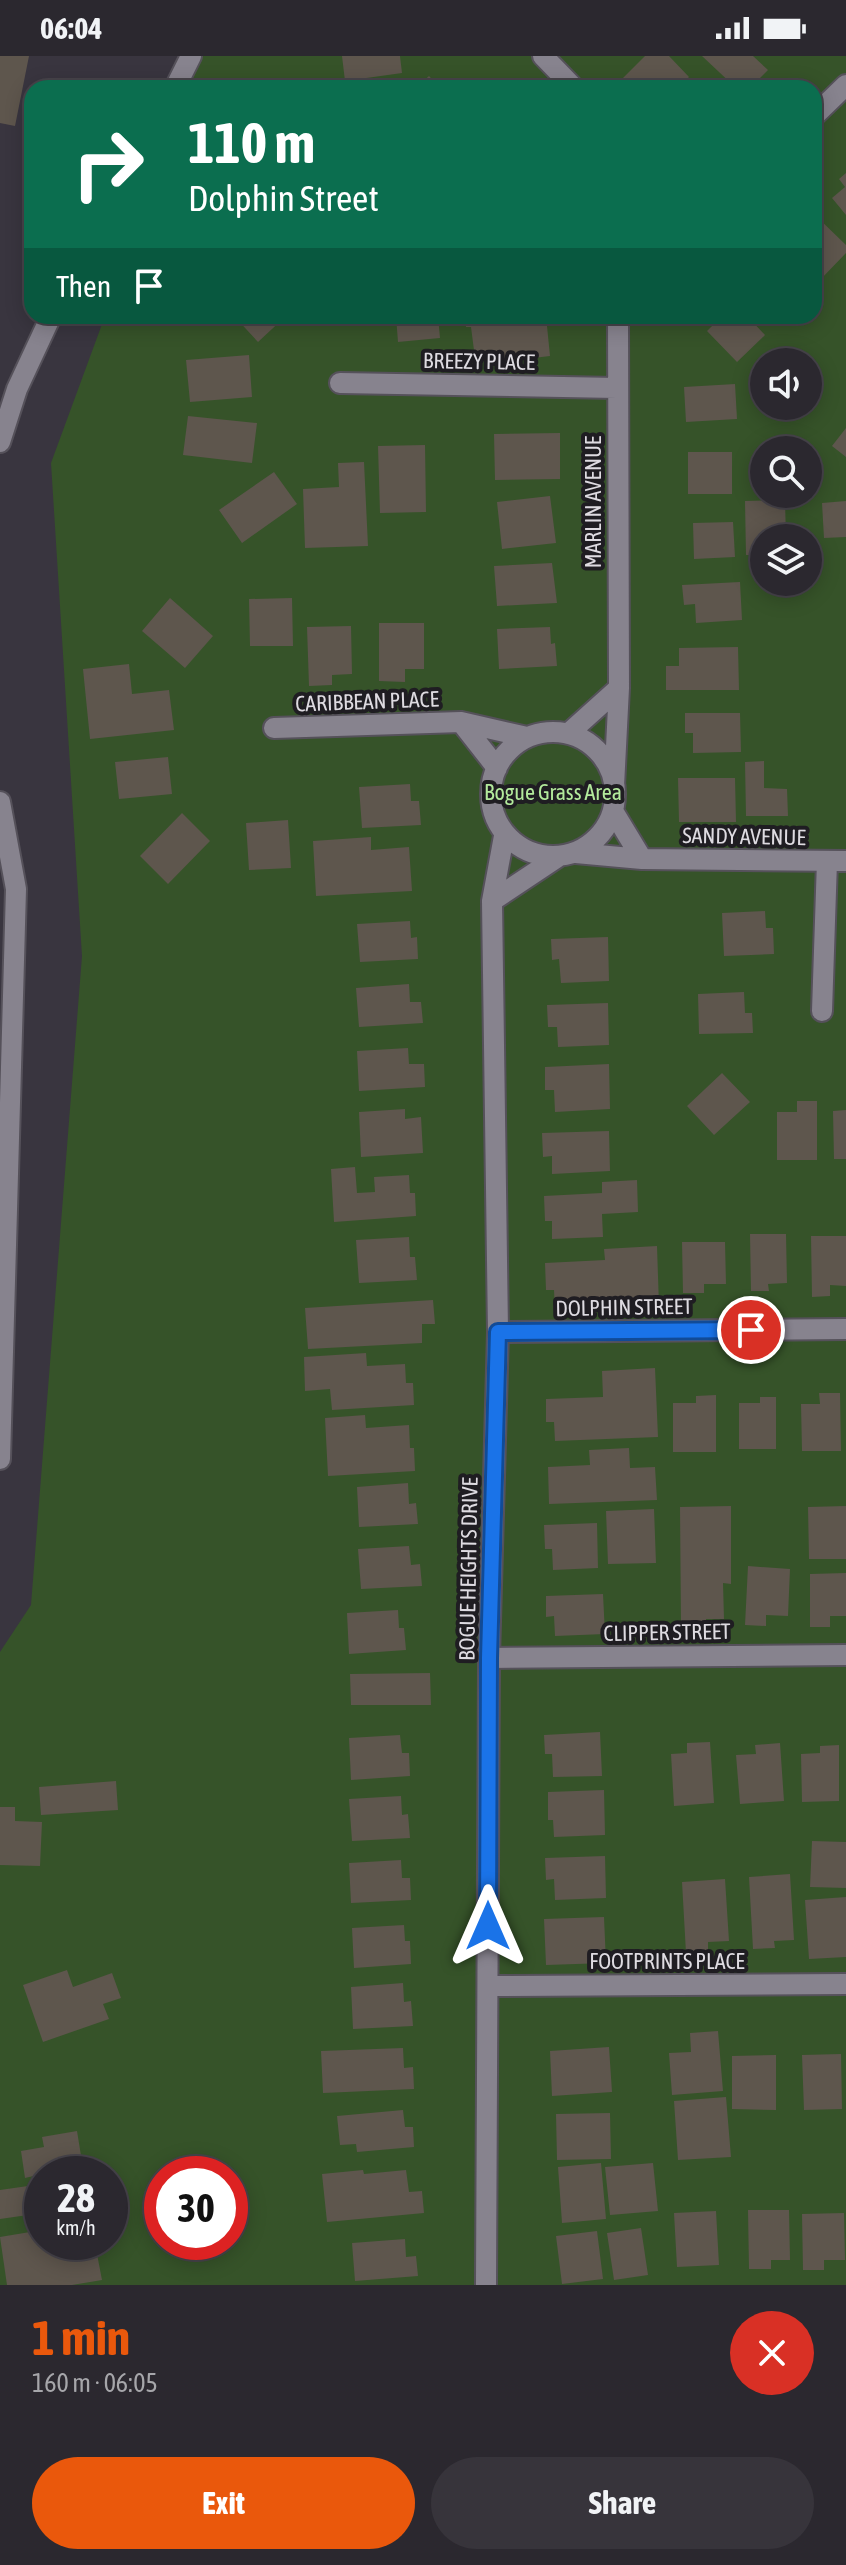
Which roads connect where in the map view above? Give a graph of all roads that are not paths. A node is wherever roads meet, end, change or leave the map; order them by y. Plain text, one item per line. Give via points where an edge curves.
1 (191, 56) edge
2 (543, 56) edge
3 (179, 80) edge
4 (566, 80) edge
5 (846, 85) edge
6 (822, 108) edge
7 (47, 324) edge
8 (618, 324) edge
9 (340, 383) dead end
10 (617, 388) junction
11 (0, 442) edge
12 (619, 688) junction
13 (461, 722) junction
14 (274, 728) dead end
15 (569, 733) junction
16 (527, 737) junction
17 (497, 768) junction
18 (614, 786) junction
19 (0, 802) edge
20 (613, 811) junction
21 (504, 836) junction
22 (567, 855) junction
23 (642, 859) junction
24 (836, 861) edge
25 (492, 901) junction
26 (822, 1011) dead end
27 (846, 1329) edge
28 (498, 1332) junction
29 (0, 1459) edge
30 (846, 1655) edge
31 (489, 1658) junction
32 (846, 1984) edge
33 (488, 1986) junction
34 (486, 2285) edge

1 - 3 street
2 - 4 street
5 - 6 street
7 - 11 street
8 - 10 street, MARLIN AVENUE
9 - 10 street, BREEZY PLACE
10 - 12 street, MARLIN AVENUE
12 - 15 street
12 - 18 street, MARLIN AVENUE
13 - 14 street, CARIBBEAN PLACE
13 - 16 street, CARIBBEAN PLACE
13 - 17 street, CARIBBEAN PLACE
15 - 16 street
15 - 18 street via 603,755
16 - 17 street via 509,749
17 - 21 street via 491,803
18 - 20 street
19 - 29 street via 16,889
20 - 22 street via 592,843
20 - 23 street
21 - 22 street via 540,856
21 - 25 street, BOGUE HEIGHTS DRIVE
22 - 23 street, SANDY AVENUE
22 - 25 street
23 - 24 street, SANDY AVENUE
24 - 26 street
25 - 28 street, BOGUE HEIGHTS DRIVE
27 - 28 street, DOLPHIN STREET
28 - 31 street, BOGUE HEIGHTS DRIVE
30 - 31 street, CLIPPER STREET
31 - 33 street, BOGUE HEIGHTS DRIVE
32 - 33 street, FOOTPRINTS PLACE
33 - 34 street, BOGUE HEIGHTS DRIVE

